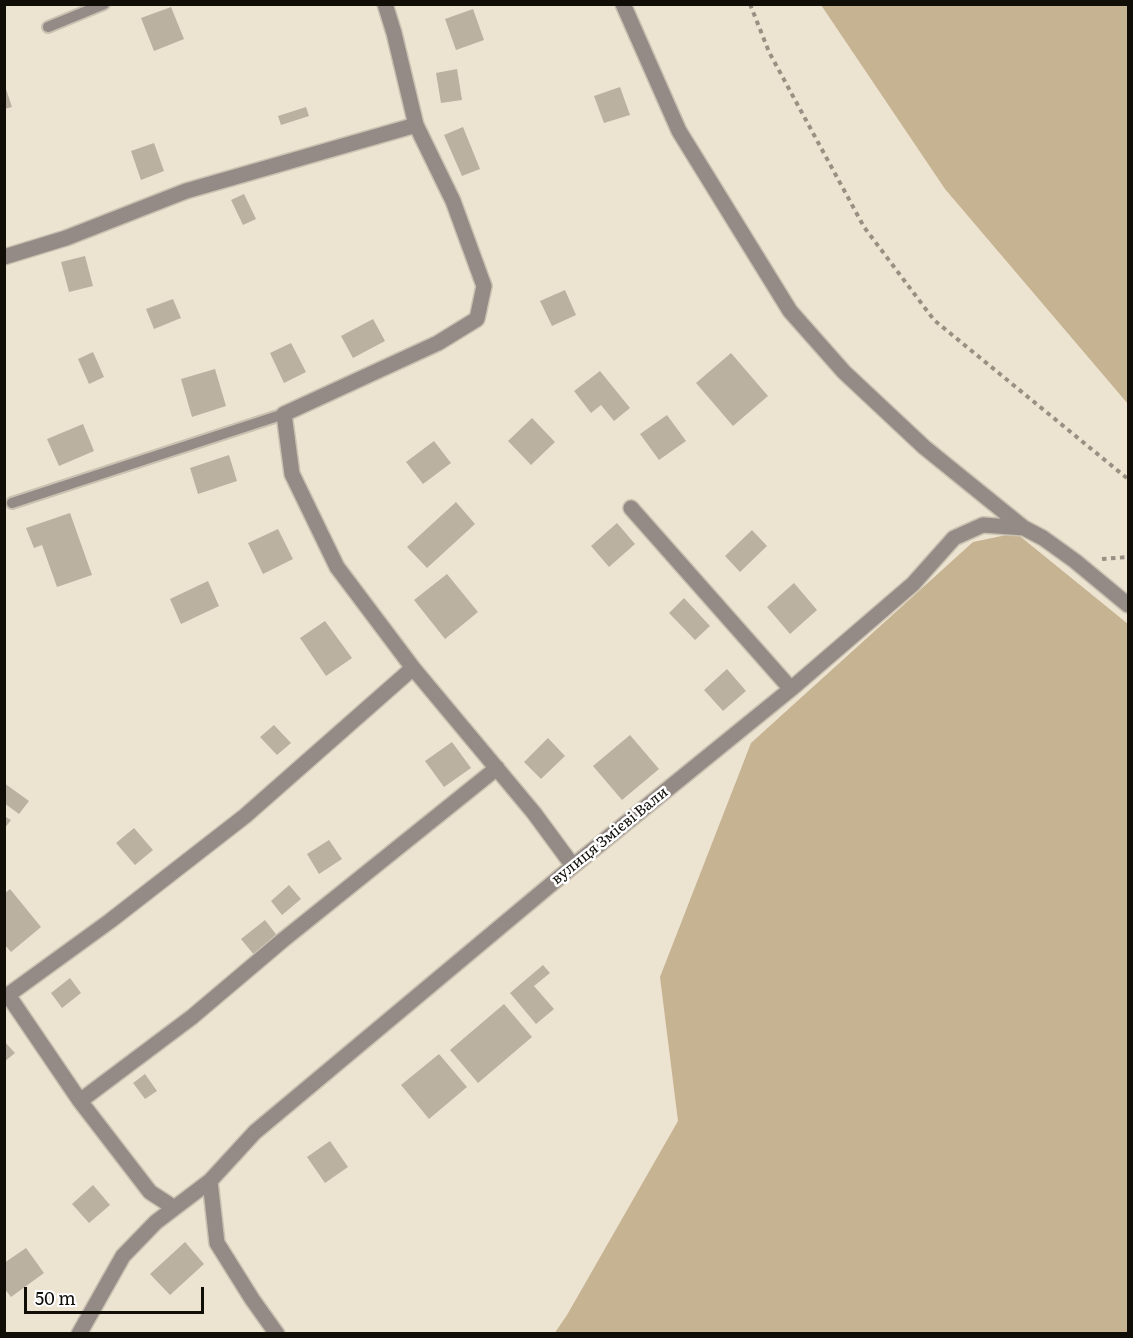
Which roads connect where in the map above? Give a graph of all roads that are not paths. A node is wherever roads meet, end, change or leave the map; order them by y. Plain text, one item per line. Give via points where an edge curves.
1 (104, 4) edge
2 (385, 4) edge
3 (623, 4) edge
4 (48, 27) dead end
5 (416, 125) junction
6 (4, 257) edge
7 (284, 414) junction
8 (12, 503) dead end
9 (631, 508) dead end
10 (1024, 528) junction
11 (1128, 605) edge
12 (413, 668) junction
13 (791, 689) junction
14 (497, 768) junction
15 (573, 866) junction
16 (80, 1101) junction
17 (210, 1181) junction
18 (173, 1207) junction
19 (79, 1334) edge
20 (277, 1334) edge

1 - 4 lane
2 - 5 street
3 - 10 street via 679,131 790,311 844,372 924,447
5 - 6 street via 186,191 66,238
5 - 7 street via 453,201 484,286 477,319 438,343
7 - 8 lane
7 - 12 street via 292,474 337,567
9 - 13 street
10 - 11 street via 1043,538
10 - 13 street, вулиця Змієві Вали via 983,525 954,538 913,584
12 - 14 street
12 - 16 street via 245,816 8,995
13 - 15 street, вулиця Змієві Вали
14 - 15 street
14 - 16 street via 192,1017
15 - 17 street, вулиця Змієві Вали via 255,1132
16 - 18 street via 150,1192
17 - 18 street, вулиця Змієві Вали
17 - 20 street via 217,1242
18 - 19 street, вулиця Змієві Вали via 123,1256

